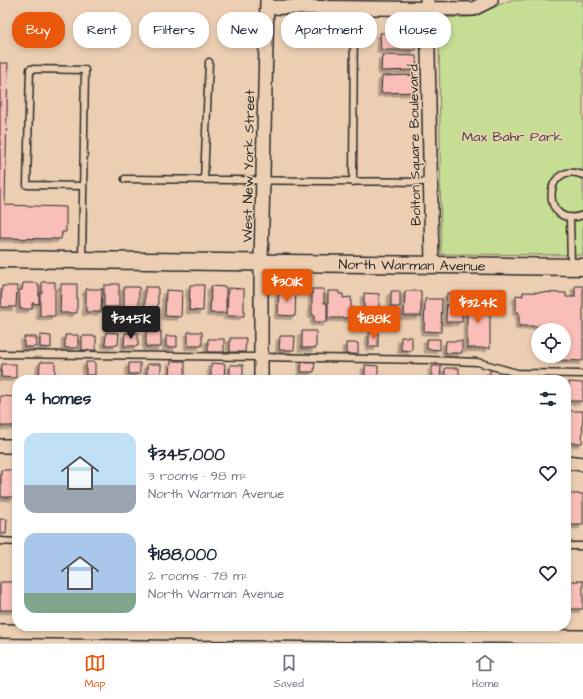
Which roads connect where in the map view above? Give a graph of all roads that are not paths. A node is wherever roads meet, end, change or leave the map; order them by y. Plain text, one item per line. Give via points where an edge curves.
1 (491, 0) edge
2 (267, 3) edge
3 (341, 4) edge
4 (427, 4) edge
5 (363, 5) edge
6 (209, 62) dead end
7 (583, 175) edge
8 (124, 179) dead end
9 (204, 180) junction
10 (263, 181) junction
11 (353, 182) junction
12 (431, 182) junction
13 (83, 186) junction
14 (583, 215) edge
15 (570, 217) junction
16 (0, 259) edge
17 (82, 260) junction
18 (261, 263) junction
19 (432, 265) junction
20 (577, 267) edge
21 (0, 354) edge
22 (261, 357) junction
23 (583, 374) edge
24 (260, 375) edge
25 (0, 446) edge
26 (12, 446) edge
27 (571, 463) edge
28 (583, 464) edge
29 (0, 541) edge
30 (12, 542) edge
31 (571, 546) edge
32 (583, 546) edge
33 (0, 631) edge
34 (258, 634) edge
35 (583, 637) edge

1 - 4 street via 473,9
2 - 3 street
2 - 10 street, West New York Street
3 - 5 street
4 - 5 street
4 - 12 street, Bolton Square Boulevard
5 - 11 lane
6 - 9 lane
7 - 15 lane via 562,175 553,185 551,193 555,209
8 - 9 lane
9 - 10 lane
10 - 11 lane
10 - 18 street, West New York Street
11 - 12 lane
12 - 19 street, Bolton Square Boulevard
13 - 13 lane via 85,70 30,69 26,185
13 - 17 lane
14 - 15 lane
15 - 20 lane
16 - 17 street, North Warman Avenue
17 - 18 street, North Warman Avenue
18 - 19 street, North Warman Avenue
18 - 22 street, West New York Street
19 - 20 street, North Warman Avenue
21 - 22 lane
22 - 23 lane via 477,362 517,373
22 - 24 street, West New York Street
25 - 26 street
27 - 28 street
29 - 30 lane
31 - 32 lane
33 - 34 street
34 - 35 street

